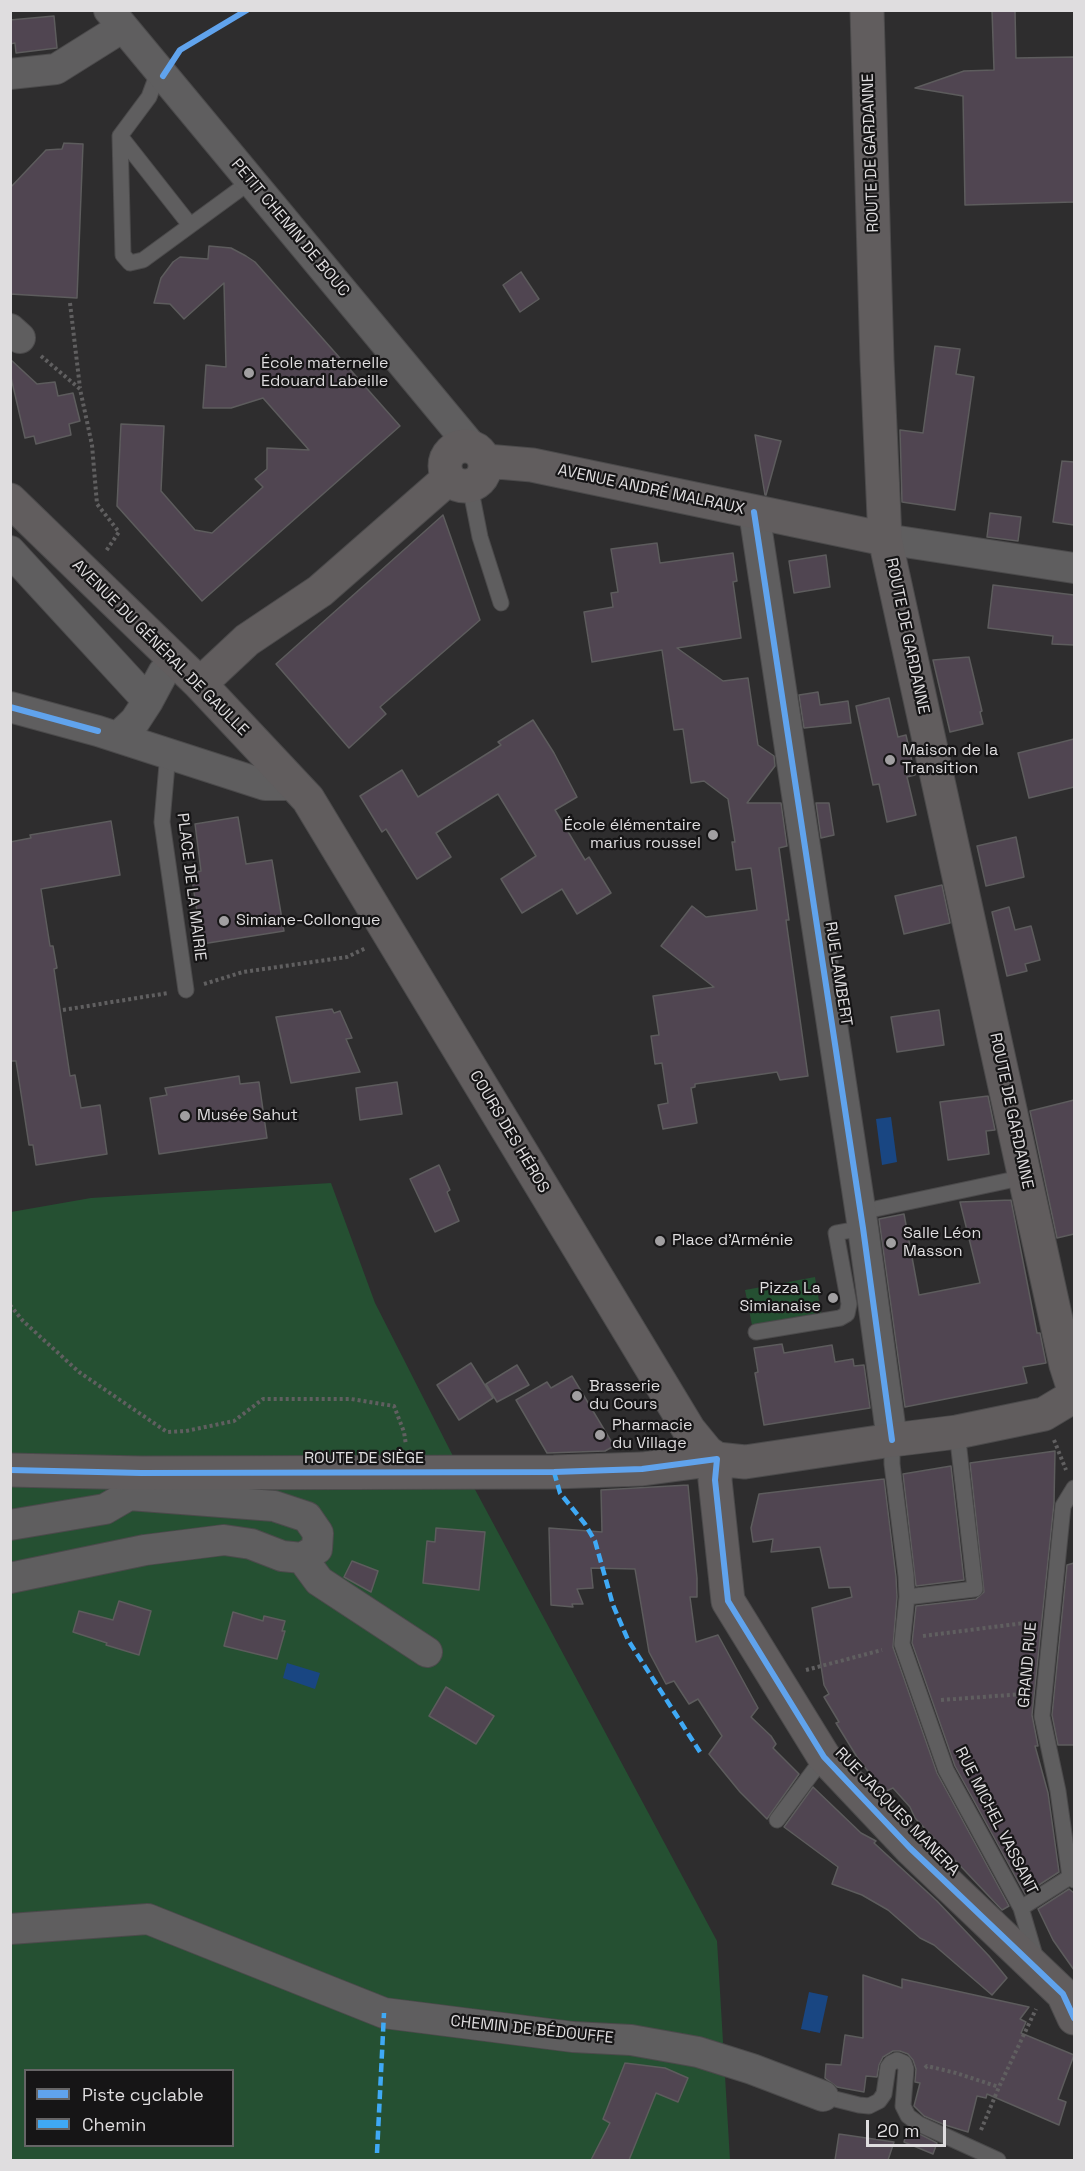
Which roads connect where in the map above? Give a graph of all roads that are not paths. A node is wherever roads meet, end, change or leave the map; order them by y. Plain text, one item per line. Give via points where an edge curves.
1 (867, 10) edge
2 (116, 19) edge
3 (161, 73) junction
4 (10, 74) edge
5 (120, 136) junction
6 (251, 181) junction
7 (190, 225) junction
8 (469, 468) junction
9 (10, 500) edge
10 (754, 512) junction
11 (885, 539) junction
12 (10, 551) edge
13 (1074, 568) edge
14 (501, 603) dead end
15 (174, 659) junction
16 (200, 684) junction
17 (148, 701) junction
18 (10, 708) edge
19 (108, 734) junction
20 (168, 753) junction
21 (301, 792) junction
22 (186, 990) road end
23 (1025, 1177) junction
24 (862, 1220) junction
25 (756, 1332) dead end
26 (1074, 1390) edge
27 (1074, 1396) edge
28 (957, 1432) junction
29 (892, 1440) junction
30 (717, 1459) junction
31 (10, 1470) edge
32 (135, 1484) junction
33 (1071, 1497) edge
34 (10, 1525) edge
35 (302, 1558) junction
36 (10, 1578) edge
37 (907, 1597) junction
38 (427, 1652) dead end
39 (824, 1757) junction
40 (777, 1820) dead end
41 (1072, 1878) edge
42 (1021, 1908) junction
43 (10, 1929) edge
44 (1060, 1991) edge
45 (823, 2096) joint
46 (998, 2160) edge

1 - 11 main road, ROUTE DE GARDANNE
2 - 3 street, PETIT CHEMIN DE BOUC
2 - 4 street via 56,69
3 - 5 lane via 149,97
3 - 6 street, PETIT CHEMIN DE BOUC
5 - 7 lane
5 - 7 lane via 123,255 130,263 143,260
6 - 7 lane
6 - 8 street, PETIT CHEMIN DE BOUC
8 - 10 main road, AVENUE ANDRÉ MALRAUX via 532,465
8 - 14 lane via 480,537
8 - 16 main road via 320,591 247,640
9 - 15 main road, AVENUE DU GÉNÉRAL DE GAULLE
10 - 11 main road, AVENUE ANDRÉ MALRAUX
10 - 24 street, RUE LAMBERT
11 - 13 street
11 - 23 main road, ROUTE DE GARDANNE
12 - 17 street
15 - 16 main road, AVENUE DU GÉNÉRAL DE GAULLE
15 - 17 street
16 - 21 main road, AVENUE DU GÉNÉRAL DE GAULLE
17 - 19 street via 135,721
18 - 19 street
19 - 20 street
20 - 21 street via 265,785
20 - 22 lane, PLACE DE LA MAIRIE via 162,822
21 - 30 main road, COURS DES HÉROS via 689,1430
23 - 24 lane
23 - 26 main road, ROUTE DE GARDANNE
24 - 25 lane via 836,1233 849,1304 847,1314
24 - 29 street, RUE LAMBERT
27 - 28 main road, ROUTE DE SIÈGE via 1044,1414
28 - 29 main road, ROUTE DE SIÈGE
28 - 37 lane via 975,1589
29 - 30 main road, ROUTE DE SIÈGE via 762,1461
29 - 37 lane, RUE MICHEL VASSANT
30 - 32 main road, ROUTE DE SIÈGE via 642,1469 411,1472
30 - 39 main road, RUE JACQUES MANERA via 728,1601
31 - 32 main road, ROUTE DE SIÈGE
32 - 34 street via 105,1509
32 - 35 street via 274,1506 307,1518 318,1533 317,1549
33 - 41 lane, GRAND RUE via 1050,1619 1042,1716
35 - 36 street via 224,1540 145,1550
35 - 38 street via 319,1581
37 - 42 lane, RUE MICHEL VASSANT via 902,1644 946,1770
39 - 40 lane
39 - 44 main road, RUE JACQUES MANERA via 910,1848
41 - 42 lane
42 - 44 lane, RUE MICHEL VASSANT
43 - 45 street, CHEMIN DE BÉDOUFFE via 148,1919 384,2013 573,2037 631,2040 698,2052
45 - 46 lane, CHEMIN DE BÉDOUFFE via 869,2106 884,2094 891,2062 904,2062 903,2106 908,2116

